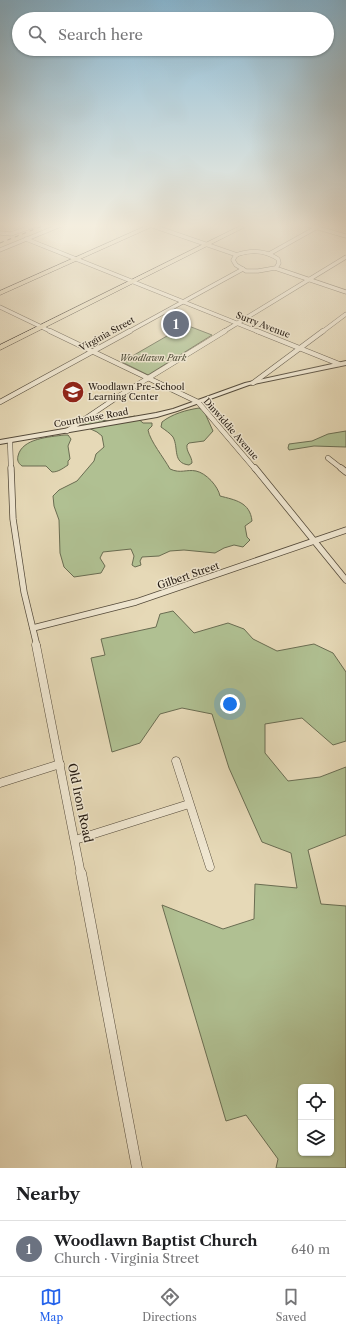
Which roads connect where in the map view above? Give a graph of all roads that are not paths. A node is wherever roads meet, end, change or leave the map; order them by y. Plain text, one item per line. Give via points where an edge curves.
1 (31, 280) edge
2 (127, 280) edge
3 (138, 280) edge
4 (224, 280) edge
5 (309, 280) joint
6 (133, 282) junction
7 (346, 292) edge
8 (0, 293) edge
9 (183, 302) junction
10 (0, 307) edge
11 (346, 314) edge
12 (237, 324) junction
13 (42, 327) junction
14 (0, 348) edge
15 (299, 348) junction
16 (93, 351) junction
17 (346, 363) edge
18 (339, 364) junction
19 (149, 378) junction
20 (252, 383) junction
21 (0, 402) edge
22 (198, 402) junction
23 (67, 431) junction
24 (10, 441) junction
25 (0, 442) edge
26 (328, 458) dead end
27 (346, 472) edge
28 (346, 530) edge
29 (314, 541) junction
30 (346, 580) edge
31 (33, 628) junction
32 (176, 761) dead end
33 (60, 764) junction
34 (0, 783) edge
35 (189, 804) junction
36 (75, 840) junction
37 (210, 867) dead end
38 (137, 1168) edge

1 - 8 highway
2 - 6 street, Surry Avenue
3 - 6 highway
4 - 9 street, Virginia Street
5 - 7 street
5 - 12 street
6 - 9 street, Surry Avenue
6 - 13 highway
9 - 12 street, Surry Avenue
9 - 16 street, Virginia Street
10 - 13 street, Dinwiddie Avenue
11 - 15 street
12 - 15 street, Surry Avenue
12 - 19 street
13 - 14 highway
13 - 16 street, Dinwiddie Avenue
15 - 18 street, Surry Avenue
15 - 20 street
16 - 19 street, Dinwiddie Avenue
16 - 21 street, Virginia Street
17 - 18 street, Courthouse Road
18 - 20 street, Courthouse Road
19 - 22 street, Dinwiddie Avenue
19 - 23 street
20 - 22 street, Courthouse Road
22 - 23 street, Courthouse Road via 158,415
22 - 29 street, Dinwiddie Avenue
23 - 24 street, Courthouse Road
24 - 25 street, Courthouse Road
24 - 31 street, Old Iron Road via 15,538
26 - 27 street
28 - 29 street, Gilbert Street
29 - 30 street, Dinwiddie Avenue
29 - 31 street, Gilbert Street via 136,602
31 - 33 street, Old Iron Road
32 - 35 street
33 - 34 street
33 - 36 street, Old Iron Road
35 - 36 street
35 - 37 street
36 - 38 street, Old Iron Road

